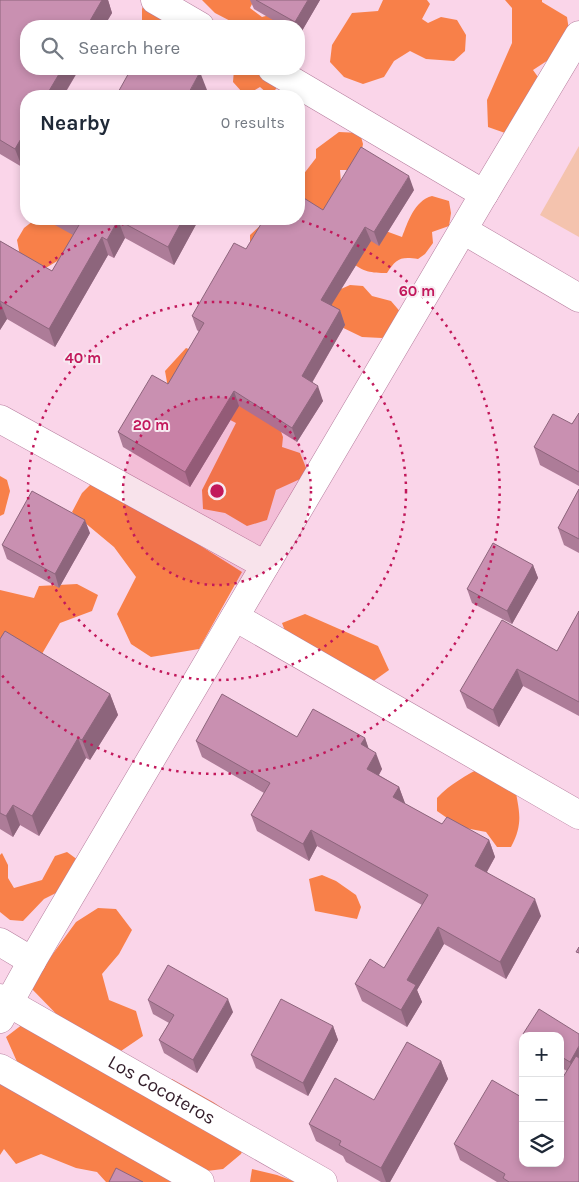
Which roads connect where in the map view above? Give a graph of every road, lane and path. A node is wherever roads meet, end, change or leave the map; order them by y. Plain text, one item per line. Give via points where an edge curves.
1 (155, 0) edge
2 (190, 20) edge
3 (579, 35) edge
4 (282, 75) edge
5 (484, 194) junction
6 (463, 230) junction
7 (579, 298) edge
8 (0, 419) edge
9 (265, 565) junction
10 (234, 617) junction
11 (579, 815) edge
12 (0, 942) edge
13 (32, 961) junction
14 (3, 1007) edge
15 (0, 1068) edge
16 (200, 1182) edge
17 (323, 1182) edge

1 - 2 street
3 - 5 street
4 - 5 street
5 - 6 street
6 - 7 street
6 - 9 street
8 - 9 street
9 - 10 street
10 - 11 street
10 - 13 street
12 - 13 street
13 - 14 street
14 - 17 street, Los Cocoteros
15 - 16 street

